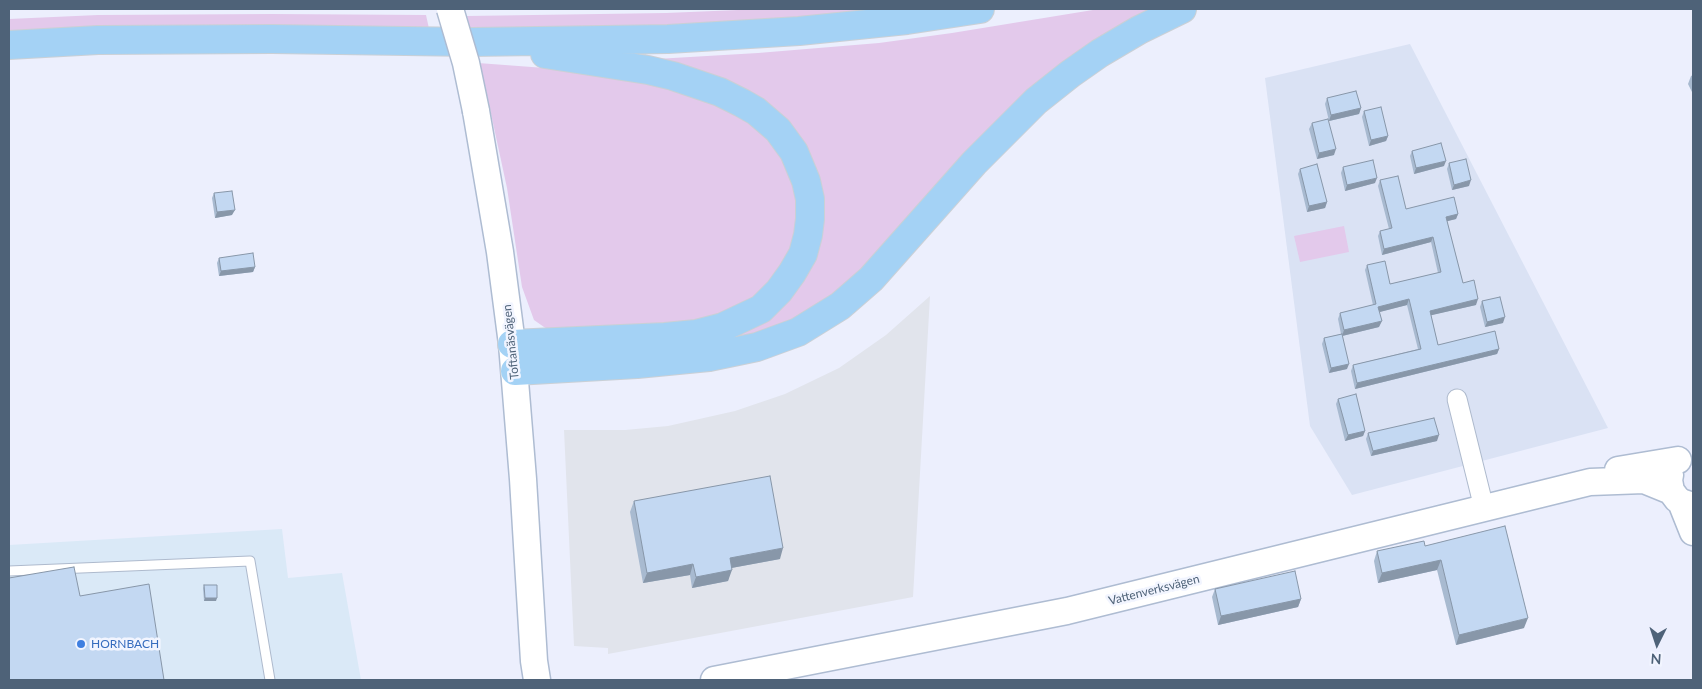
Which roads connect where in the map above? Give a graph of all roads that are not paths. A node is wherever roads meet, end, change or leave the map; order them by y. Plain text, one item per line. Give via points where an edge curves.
1 (450, 9) edge
2 (980, 9) edge
3 (1182, 9) edge
4 (472, 42) junction
5 (9, 45) edge
6 (513, 357) junction
7 (1457, 399) dead end
8 (1685, 456) edge
9 (1590, 482) junction
10 (1682, 500) edge
11 (1484, 508) junction
12 (1693, 532) edge
13 (9, 571) edge
14 (270, 680) edge
15 (537, 680) edge
16 (714, 680) edge

1 - 6 street, Toftanäsvägen, bridge via 476,111 500,252
2 - 4 highway via 828,28 668,39
3 - 6 highway via 1100,53 1036,101 989,147 866,284 840,306 798,332 756,347 709,357 637,364
4 - 5 highway via 98,40
4 - 6 highway via 648,70 720,92 756,111 782,135 797,159 810,199 808,235 803,254 779,291 760,309 742,319 696,334
6 - 15 street, Toftanäsvägen
7 - 11 street
8 - 9 street, Vattenverksvägen via 1612,472
8 - 10 street via 1670,470 1669,480
9 - 10 street, Vattenverksvägen via 1644,480
9 - 11 street, Vattenverksvägen
10 - 12 street
11 - 16 street, Vattenverksvägen via 1067,611
13 - 14 lane via 250,562

